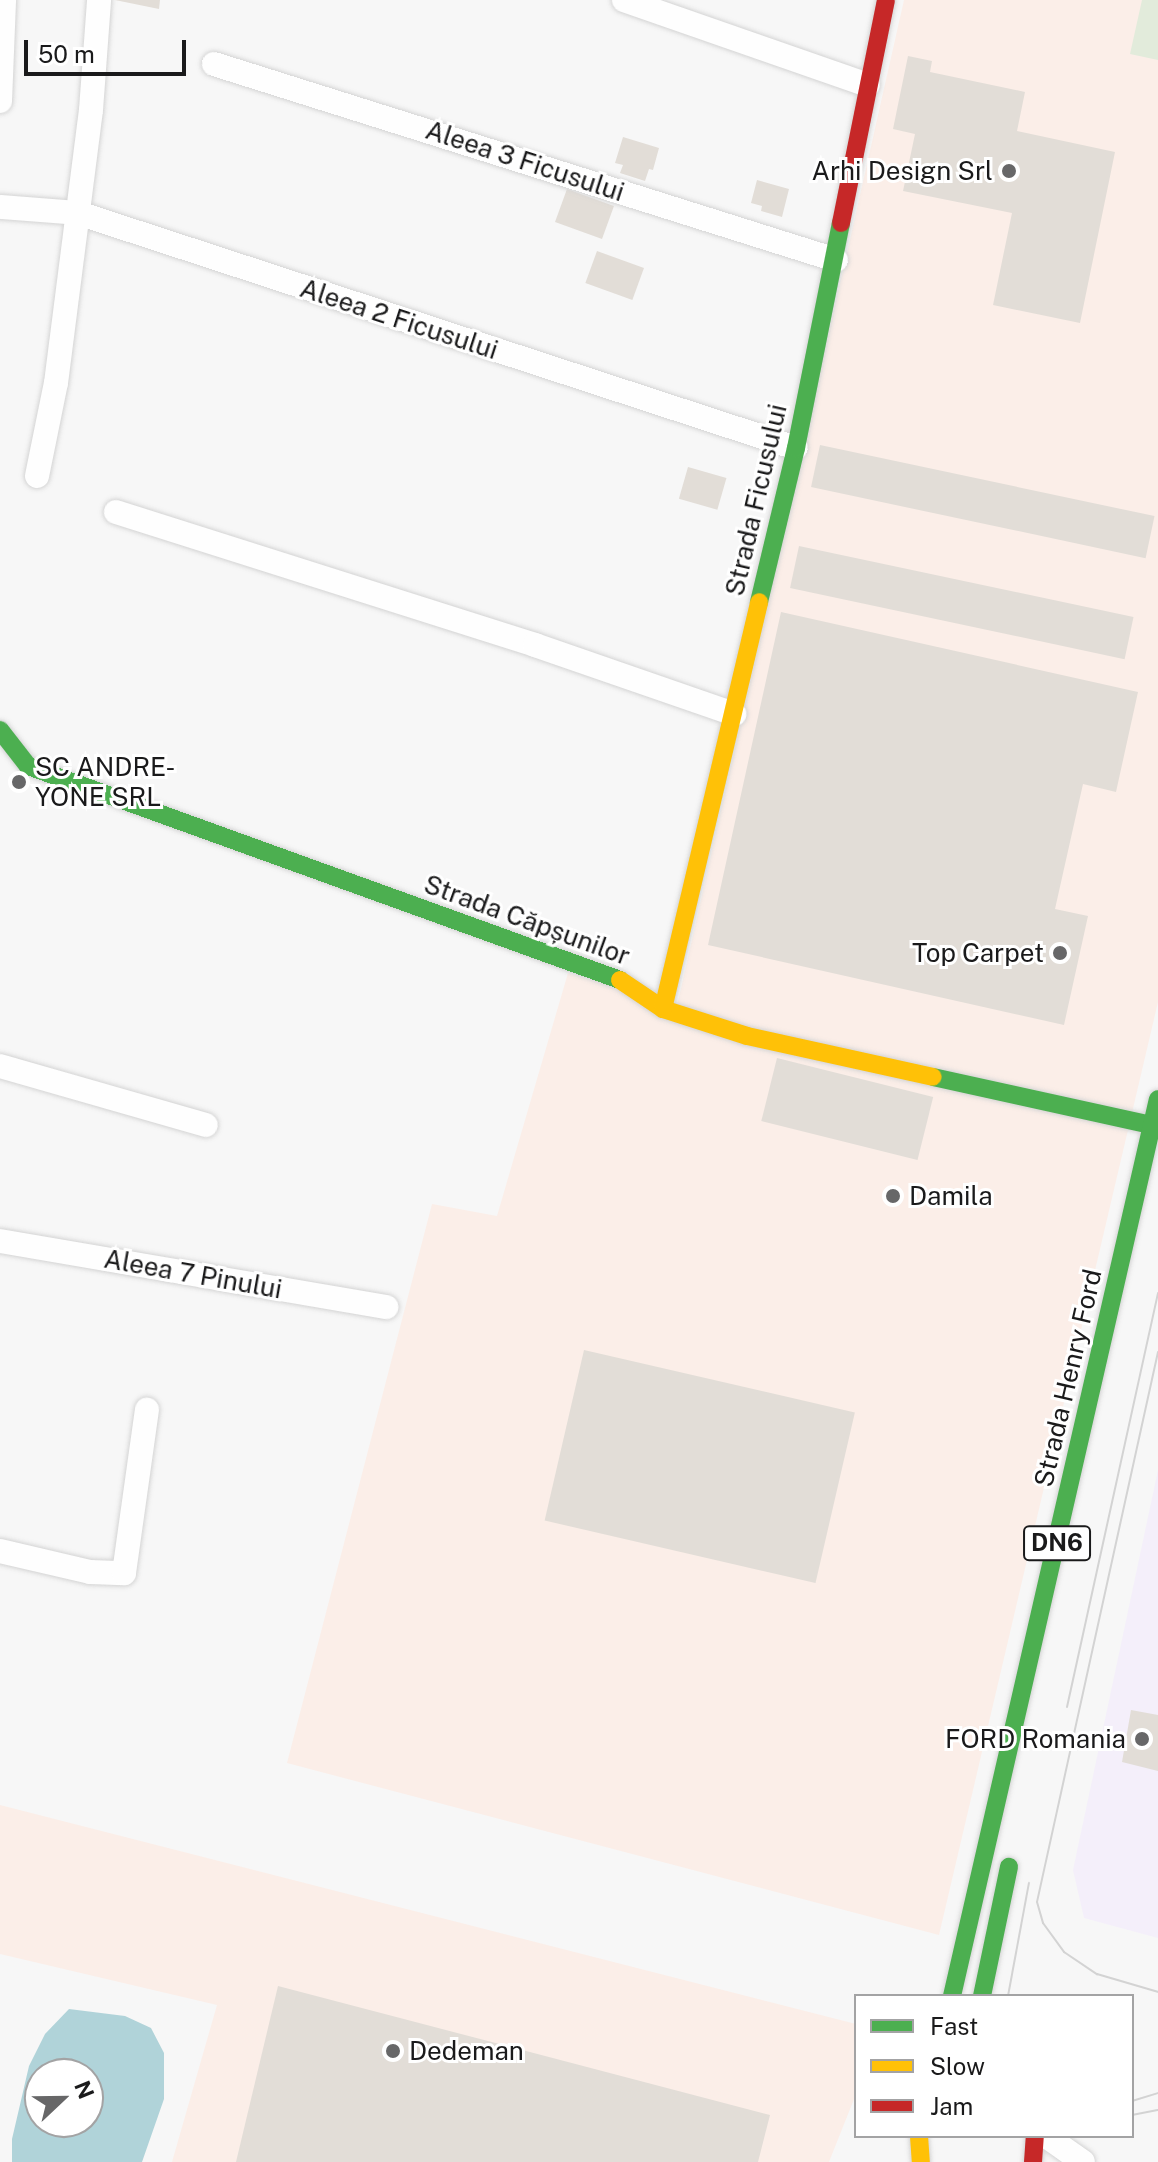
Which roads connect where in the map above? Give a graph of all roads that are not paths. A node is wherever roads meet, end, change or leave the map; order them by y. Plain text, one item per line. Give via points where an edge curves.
1 (4, 0) edge
2 (99, 0) edge
3 (624, 0) edge
4 (886, 0) edge
5 (214, 64) dead end
6 (868, 85) junction
7 (0, 99) edge
8 (0, 207) edge
9 (78, 213) junction
10 (836, 260) junction
11 (796, 448) junction
12 (37, 476) dead end
13 (116, 512) dead end
14 (734, 714) junction
15 (0, 730) edge
16 (0, 758) edge
17 (28, 766) junction
18 (663, 1009) junction
19 (0, 1066) edge
20 (1158, 1099) edge
21 (206, 1125) dead end
22 (1152, 1125) junction
23 (0, 1241) edge
24 (386, 1307) dead end
25 (147, 1410) dead end
26 (0, 1551) edge
27 (1014, 1848) dead end
28 (952, 1994) edge
29 (982, 1994) edge
30 (1035, 2138) edge
31 (1049, 2138) edge
32 (1033, 2162) edge
33 (1083, 2162) edge

1 - 7 street
2 - 9 street
3 - 6 street
4 - 6 street, Strada Ficusului
5 - 10 street, Aleea 3 Ficusului
6 - 10 street, Strada Ficusului
8 - 9 street, Aleea 2 Ficusului
9 - 11 street, Aleea 2 Ficusului
9 - 12 street via 56,383
10 - 11 street, Strada Ficusului
11 - 14 street, Strada Ficusului
13 - 14 street
14 - 18 street, Strada Ficusului
15 - 17 street
16 - 17 street
17 - 18 street, Strada Căpșunilor via 626,982
18 - 22 street, Strada Căpșunilor via 747,1036
19 - 21 street
20 - 22 street, Strada Henry Ford / DN6
22 - 28 street, Strada Henry Ford / DN6
23 - 24 street, Aleea 7 Pinului
25 - 26 street via 124,1573 90,1572
27 - 29 street
30 - 32 street
31 - 33 street

